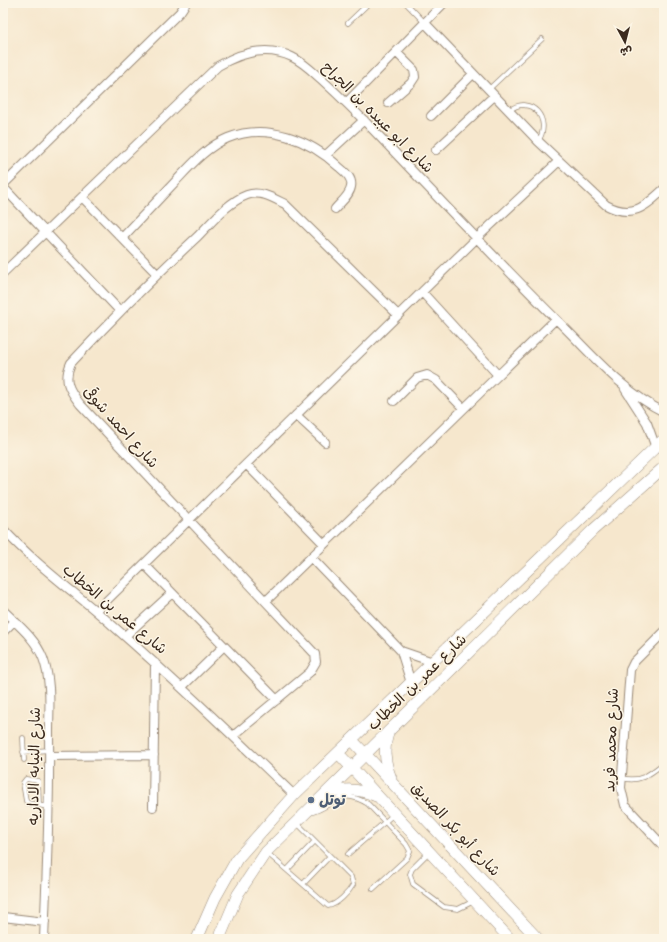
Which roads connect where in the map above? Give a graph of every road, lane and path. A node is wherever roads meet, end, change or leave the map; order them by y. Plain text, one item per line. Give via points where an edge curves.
1 (186, 3) edge
2 (369, 3) edge
3 (406, 3) edge
4 (444, 3) edge
5 (348, 23) dead end
6 (425, 23) junction
7 (542, 39) dead end
8 (396, 52) junction
9 (473, 74) junction
10 (491, 93) junction
11 (347, 102) junction
12 (388, 103) dead end
13 (509, 111) junction
14 (431, 116) dead end
15 (364, 120) junction
16 (538, 141) junction
17 (436, 150) dead end
18 (326, 155) junction
19 (559, 161) junction
20 (3, 186) edge
21 (664, 189) edge
22 (82, 197) junction
23 (335, 209) dead end
24 (46, 232) junction
25 (122, 238) junction
26 (477, 238) junction
27 (3, 273) edge
28 (157, 274) junction
29 (422, 292) junction
30 (119, 310) junction
31 (398, 315) junction
32 (556, 319) junction
33 (498, 374) junction
34 (621, 383) junction
35 (394, 401) dead end
36 (463, 408) junction
37 (664, 412) edge
38 (296, 415) junction
39 (664, 439) edge
40 (325, 442) dead end
41 (656, 448) junction
42 (246, 464) junction
43 (664, 467) edge
44 (582, 519) junction
45 (189, 520) junction
46 (3, 529) edge
47 (593, 530) junction
48 (565, 534) junction
49 (324, 544) junction
50 (578, 546) junction
51 (311, 557) junction
52 (144, 564) junction
53 (172, 593) junction
54 (266, 601) junction
55 (3, 610) edge
56 (96, 611) junction
57 (14, 621) junction
58 (3, 632) edge
59 (664, 632) edge
60 (125, 636) junction
61 (224, 646) junction
62 (401, 651) junction
63 (433, 662) junction
64 (155, 663) junction
65 (411, 683) junction
66 (182, 687) junction
67 (277, 700) junction
68 (390, 728) junction
69 (233, 736) junction
70 (23, 738) dead end
71 (352, 740) junction
72 (23, 752) junction
73 (50, 753) junction
74 (338, 753) junction
75 (365, 754) junction
76 (154, 755) junction
77 (24, 760) dead end
78 (664, 763) edge
79 (351, 767) junction
80 (622, 778) junction
81 (392, 782) junction
82 (294, 795) junction
83 (321, 797) junction
84 (378, 797) junction
85 (39, 805) junction
86 (48, 807) junction
87 (153, 807) dead end
88 (305, 813) junction
89 (394, 814) junction
90 (296, 822) junction
91 (385, 822) junction
92 (315, 841) junction
93 (664, 847) edge
94 (266, 852) junction
95 (429, 852) junction
96 (348, 854) dead end
97 (330, 856) junction
98 (287, 870) junction
99 (303, 884) junction
100 (373, 889) dead end
101 (474, 901) junction
102 (3, 917) edge
103 (45, 922) junction
104 (44, 939) edge
105 (197, 939) edge
106 (219, 939) edge
107 (510, 939) edge
108 (538, 939) edge

1 - 20 street via 180,12
2 - 5 lane
3 - 6 lane
4 - 6 street
6 - 8 street
6 - 9 street
7 - 10 lane
8 - 11 street
8 - 12 street via 414,70 415,77
9 - 10 street
9 - 14 street
10 - 13 street
10 - 17 street
11 - 15 street, شارع ابو عبيده بن الجراح
11 - 22 street, شارع ابو عبيده بن الجراح via 303,63 292,57 264,51 250,52 233,58 218,66
13 - 16 street
13 - 16 lane via 521,105 529,106 540,115 544,126
15 - 18 street
15 - 26 street, شارع ابو عبيده بن الجراح
16 - 19 street
18 - 23 street via 345,173 351,183 350,190
18 - 25 street via 302,141 266,132 245,133 227,138 201,155
19 - 21 street via 606,205 617,211 633,212
19 - 26 street
20 - 24 street
22 - 24 street, شارع ابو عبيده بن الجراح
22 - 25 street
24 - 27 street, شارع ابو عبيده بن الجراح
24 - 30 street
25 - 28 street
26 - 29 street
26 - 32 street, شارع ابو عبيده بن الجراح
28 - 30 street, شارع احمد شوقى
28 - 31 street, شارع احمد شوقى via 238,200 249,194 260,194 285,204
29 - 31 street
29 - 33 street
30 - 45 street, شارع احمد شوقى via 71,363 67,372 70,391
31 - 38 street
32 - 33 street
32 - 34 street, شارع ابو عبيده بن الجراح
33 - 36 street
34 - 37 street, شارع ابو عبيده بن الجراح
34 - 41 street, شارع ابو عبيده بن الجراح via 647,423
35 - 36 street via 417,378 427,375 434,378
36 - 49 street
38 - 40 street
38 - 42 street
39 - 41 street, شارع عمر بن الخطاب
41 - 44 street, شارع عمر بن الخطاب
42 - 45 street
42 - 49 street
43 - 47 street, شارع عمر بن الخطاب
44 - 47 street via 584,528
44 - 48 street, شارع عمر بن الخطاب
45 - 52 street
45 - 54 street, شارع احمد شوقى
46 - 56 street, شارع عمر بن الخطاب via 47,572
47 - 50 street, شارع عمر بن الخطاب
48 - 50 street via 574,536
48 - 63 street, شارع عمر بن الخطاب
49 - 51 street
50 - 68 street, شارع عمر بن الخطاب
51 - 54 street
51 - 62 street
52 - 53 street
52 - 56 street
53 - 60 street
53 - 61 street
54 - 67 street, شارع احمد شوقى via 313,651 316,658 313,669
55 - 57 street, شارع النيابه الاداريه
56 - 60 street, شارع عمر بن الخطاب
57 - 58 street
57 - 73 street, شارع النيابه الاداريه via 38,648 46,670
59 - 80 street, شارع محمد فريد via 634,662 630,670
60 - 64 street, شارع عمر بن الخطاب
61 - 66 street
61 - 67 street
62 - 63 street
62 - 65 street
63 - 65 street, شارع عمر بن الخطاب
64 - 66 street, شارع عمر بن الخطاب
64 - 76 street
65 - 71 street, شارع عمر بن الخطاب
66 - 69 street, شارع عمر بن الخطاب
67 - 69 street
68 - 75 street, شارع عمر بن الخطاب
68 - 81 street via 384,756
69 - 82 street, شارع عمر بن الخطاب
70 - 72 lane
71 - 74 street, شارع عمر بن الخطاب
71 - 75 street, شارع أبو بكر الصديق
72 - 73 lane
72 - 77 lane
73 - 76 street
73 - 86 street, شارع النيابه الاداريه
74 - 79 street
74 - 82 street, شارع عمر بن الخطاب
75 - 79 street, شارع عمر بن الخطاب
75 - 81 street, شارع أبو بكر الصديق
76 - 87 street
78 - 80 lane via 641,779
79 - 83 street, شارع عمر بن الخطاب
79 - 84 street
80 - 93 street, شارع محمد فريد via 622,797 625,805
81 - 108 street, شارع أبو بكر الصديق
82 - 105 street, شارع عمر بن الخطاب via 237,859 215,898
83 - 84 street via 338,790 352,789
83 - 88 street, شارع عمر بن الخطاب
84 - 89 street
85 - 85 lane via 28,803 24,798 23,783 26,779 39,783
85 - 86 lane
86 - 103 street, شارع النيابه الاداريه
88 - 90 street, شارع عمر بن الخطاب
88 - 91 lane via 320,810 334,799 352,797 368,804
89 - 91 lane
89 - 95 street
90 - 92 lane
90 - 94 street, شارع عمر بن الخطاب
91 - 96 lane
91 - 100 lane via 410,851 407,858
92 - 97 lane
92 - 98 lane
94 - 98 lane
94 - 106 street, شارع عمر بن الخطاب via 238,894
95 - 101 street
95 - 101 lane via 412,870 410,874 413,884 444,908 458,909
97 - 99 lane
97 - 99 lane via 351,877 351,888 328,906
98 - 99 lane
101 - 107 street
102 - 103 street
103 - 104 street, شارع النيابه الاداريه

